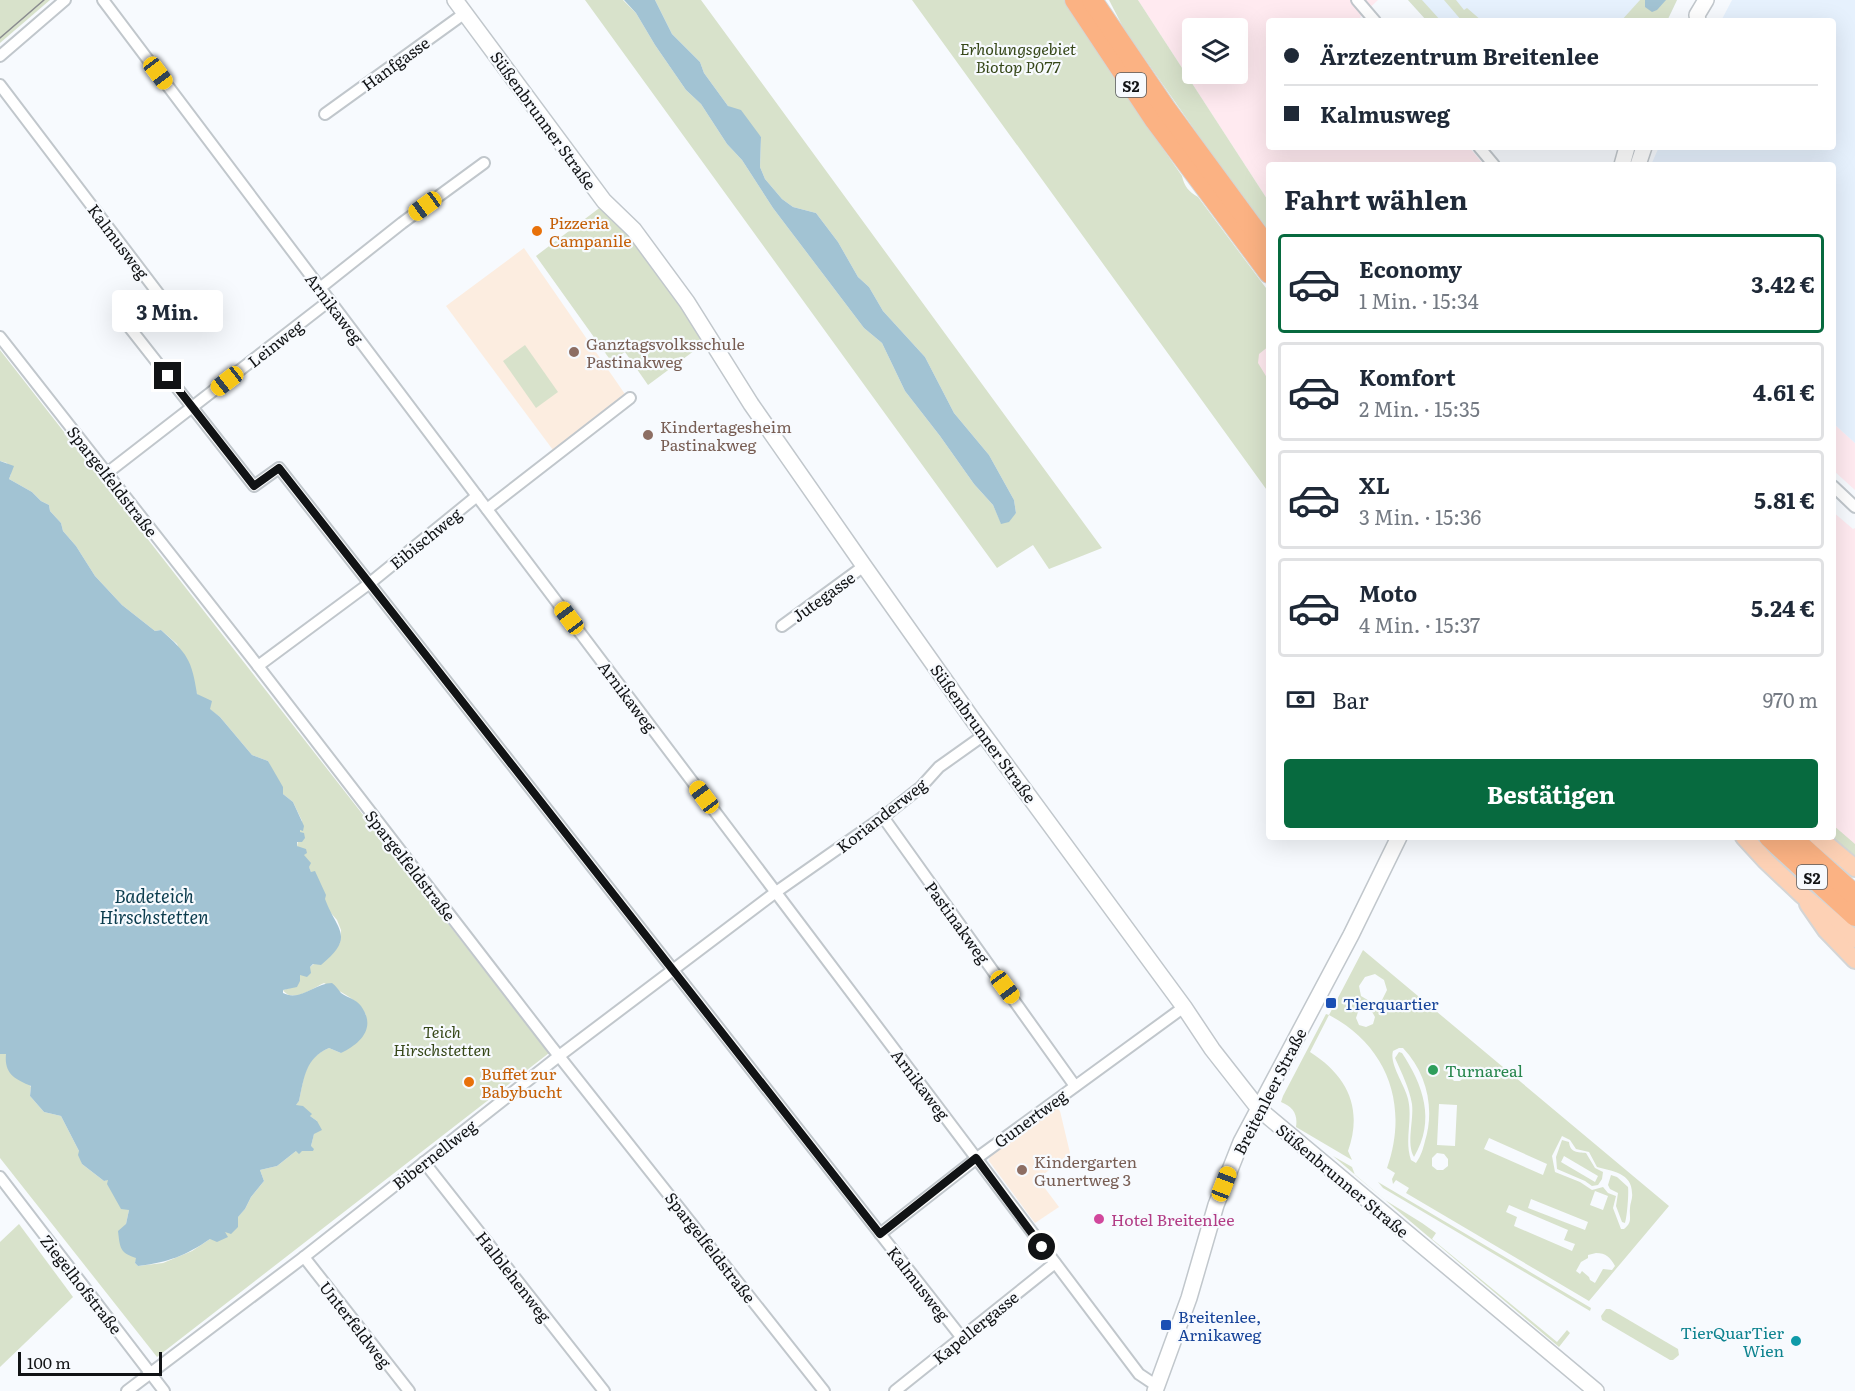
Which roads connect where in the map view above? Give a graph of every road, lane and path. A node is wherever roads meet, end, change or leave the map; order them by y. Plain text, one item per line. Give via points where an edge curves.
1 (65, 0) edge
2 (103, 0) edge
3 (455, 0) edge
4 (1075, 0) edge
5 (1092, 0) edge
6 (1105, 0) edge
7 (1357, 0) edge
8 (1706, 0) edge
9 (465, 13) junction
10 (1372, 18) edge
11 (1694, 18) edge
12 (1123, 47) junction
13 (0, 56) edge
14 (0, 85) edge
15 (325, 114) dead end
16 (1482, 150) edge
17 (1492, 162) edge
18 (484, 163) dead end
19 (1263, 253) edge
20 (1266, 283) edge
21 (320, 288) junction
22 (329, 301) junction
23 (0, 337) edge
24 (630, 398) dead end
25 (193, 408) junction
26 (106, 473) junction
27 (1836, 489) edge
28 (477, 496) junction
29 (1855, 507) edge
30 (487, 509) junction
31 (864, 566) junction
32 (370, 582) junction
33 (782, 626) dead end
34 (258, 666) junction
35 (984, 735) junction
36 (883, 817) junction
37 (1398, 840) edge
38 (1747, 840) edge
39 (1772, 840) edge
40 (1794, 840) edge
41 (1822, 840) edge
42 (1855, 868) edge
43 (776, 892) junction
44 (1801, 894) junction
45 (1855, 895) edge
46 (1855, 916) edge
47 (1855, 939) edge
48 (1855, 960) edge
49 (672, 970) junction
50 (1184, 1007) junction
51 (559, 1056) junction
52 (1075, 1086) junction
53 (1259, 1109) junction
54 (976, 1158) junction
55 (424, 1161) junction
56 (0, 1178) edge
57 (880, 1234) junction
58 (304, 1257) junction
59 (1055, 1263) junction
60 (962, 1338) junction
61 (151, 1374) junction
62 (1156, 1389) edge
63 (127, 1391) edge
64 (164, 1391) edge
65 (409, 1391) edge
66 (604, 1391) edge
67 (824, 1391) edge
68 (895, 1391) edge
69 (1596, 1391) edge

1 - 13 street
2 - 21 street, Arnikaweg
3 - 9 street, Süßenbrunner Straße
4 - 19 highway, S2 via 1154,119
5 - 12 highway, S2
6 - 12 highway via 1124,35
7 - 10 street
8 - 11 street
9 - 15 street, Hanfgasse
9 - 31 street, Süßenbrunner Straße via 604,201 634,230 681,293 751,405
12 - 19 highway, S2
14 - 25 street, Kalmusweg via 164,301 130,328
16 - 17 street
18 - 21 street
19 - 20 highway via 1257,270
21 - 22 street, Arnikaweg
22 - 25 street, Leinweg
22 - 28 street, Arnikaweg
23 - 26 street, Spargelfeldstraße
24 - 30 street, Eibischweg
25 - 26 street, Leinweg
25 - 32 street, Kalmusweg via 254,486 279,468
26 - 34 street, Spargelfeldstraße
27 - 29 street
28 - 30 street, Arnikaweg
28 - 32 street, Eibischweg
30 - 43 street, Arnikaweg
31 - 33 street, Jutegasse
31 - 35 street, Süßenbrunner Straße
32 - 34 street, Eibischweg
32 - 49 street, Kalmusweg
34 - 51 street, Spargelfeldstraße
35 - 36 street, Korianderweg via 939,767 921,788
35 - 50 street, Süßenbrunner Straße
36 - 43 street, Korianderweg
36 - 52 street, Pastinakweg
37 - 53 street, Breitenleer Straße
38 - 44 main road
39 - 46 highway, S2
40 - 45 highway, S2
41 - 42 main road
43 - 49 street, Bibernellweg
43 - 54 street, Arnikaweg
44 - 47 main road
44 - 48 main road via 1826,930
49 - 51 street, Bibernellweg
49 - 57 street, Kalmusweg
50 - 52 street, Gunertweg
50 - 53 street, Süßenbrunner Straße
51 - 55 street, Bibernellweg
51 - 67 street, Spargelfeldstraße
52 - 54 street, Gunertweg
53 - 62 street, Breitenleer Straße via 1241,1142 1216,1206 1189,1298
53 - 69 street, Süßenbrunner Straße
54 - 57 street, Gunertweg
54 - 59 street, Arnikaweg
55 - 58 street, Bibernellweg
55 - 66 street, Halblehenweg
56 - 61 street, Ziegelhofstraße
57 - 60 street, Kalmusweg
58 - 61 street, Bibernellweg
58 - 65 street, Unterfeldweg
59 - 60 street, Kapellergasse
59 - 62 street, Arnikaweg via 1139,1374
60 - 68 street, Kapellergasse
61 - 63 street, Bibernellweg
61 - 64 street, Ziegelhofstraße

